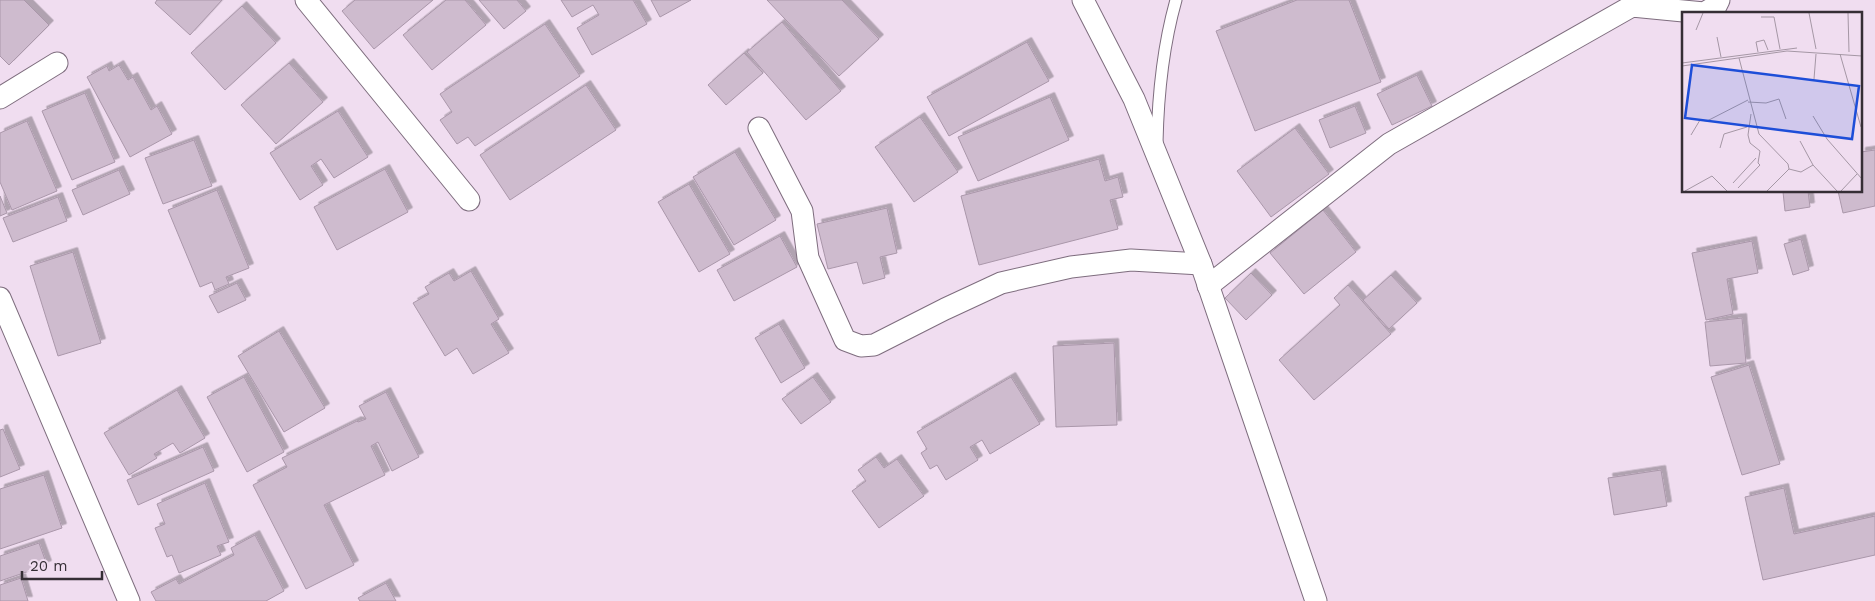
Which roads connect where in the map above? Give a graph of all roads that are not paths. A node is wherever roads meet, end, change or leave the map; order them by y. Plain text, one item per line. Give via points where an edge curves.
1 (306, 0) edge
2 (1083, 0) edge
3 (1176, 0) edge
4 (1719, 0) edge
5 (1694, 12) edge
6 (1706, 12) edge
7 (57, 63) dead end
8 (0, 98) edge
9 (759, 128) dead end
10 (1157, 154) junction
11 (469, 200) dead end
12 (1201, 264) junction
13 (1208, 286) junction
14 (0, 298) edge
15 (129, 601) edge
16 (1316, 601) edge

1 - 11 street
2 - 10 street via 1134,99
3 - 10 lane via 1158,96
4 - 6 street
5 - 13 street via 1632,6 1389,144
7 - 8 street
9 - 12 street via 802,211 808,258 844,340 860,346 874,345 944,309 1010,281 1071,267 1131,260
10 - 12 street
12 - 13 street
13 - 16 street
14 - 15 street

